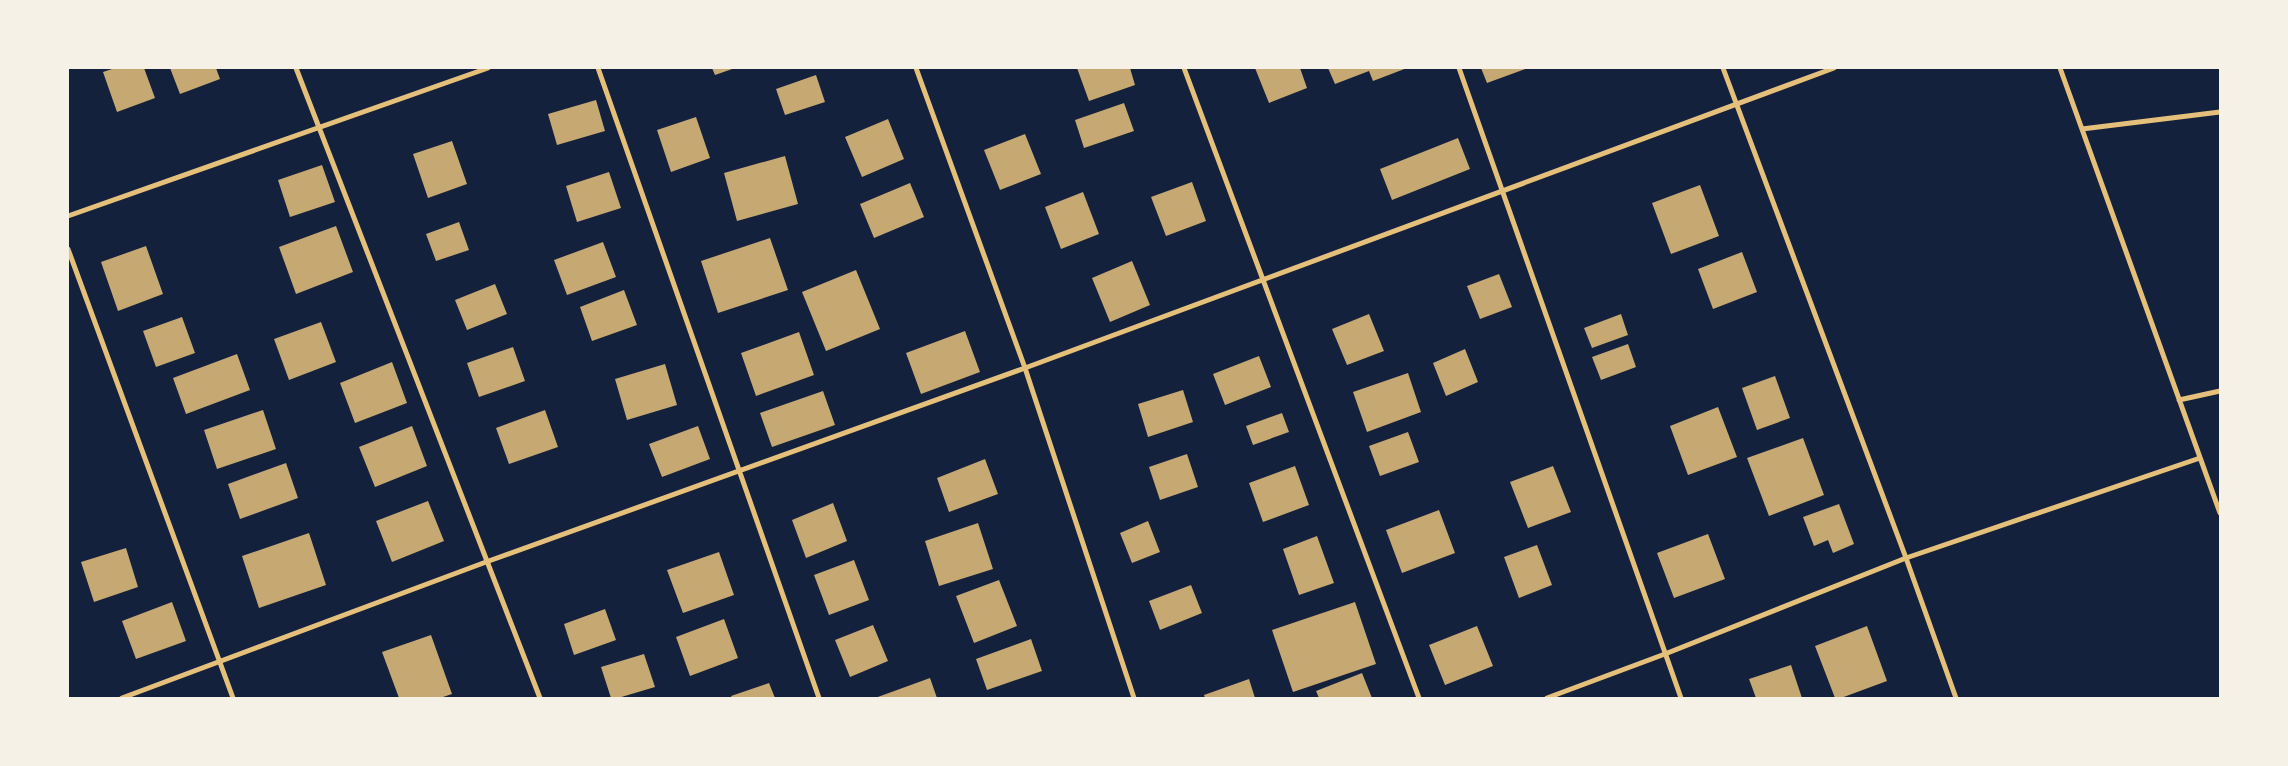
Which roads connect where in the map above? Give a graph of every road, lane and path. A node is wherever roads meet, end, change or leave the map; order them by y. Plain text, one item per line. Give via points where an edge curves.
1 (296, 68) edge
2 (488, 68) edge
3 (598, 68) edge
4 (916, 68) edge
5 (1184, 68) edge
6 (1459, 68) edge
7 (1723, 68) edge
8 (1834, 68) edge
9 (2060, 68) edge
10 (1737, 103) junction
11 (2220, 112) edge
12 (318, 128) junction
13 (2082, 129) junction
14 (1503, 189) junction
15 (68, 216) edge
16 (68, 249) edge
17 (1263, 278) junction
18 (1025, 368) junction
19 (2220, 391) edge
20 (2179, 400) junction
21 (2200, 458) junction
22 (740, 469) junction
23 (2220, 513) edge
24 (1906, 558) junction
25 (486, 562) junction
26 (1665, 654) junction
27 (220, 661) junction
28 (122, 698) edge
29 (233, 698) edge
30 (540, 698) edge
31 (819, 698) edge
32 (1134, 698) edge
33 (1419, 698) edge
34 (1547, 698) edge
35 (1681, 698) edge
36 (1956, 698) edge

1 - 12 street
2 - 12 street
3 - 22 street
4 - 18 street
5 - 17 street
6 - 14 street
7 - 10 street
8 - 10 street
9 - 13 street
10 - 14 street
10 - 24 street
11 - 13 street
12 - 15 street
12 - 25 street
13 - 20 street
14 - 17 street
14 - 26 street
16 - 27 street
17 - 18 street
17 - 33 street
18 - 22 street
18 - 32 street
19 - 20 street
20 - 21 street
21 - 23 street
21 - 24 street
22 - 25 street
22 - 31 street
24 - 26 street
24 - 36 street
25 - 27 street
25 - 30 street
26 - 34 street
26 - 35 street
27 - 28 street
27 - 29 street

